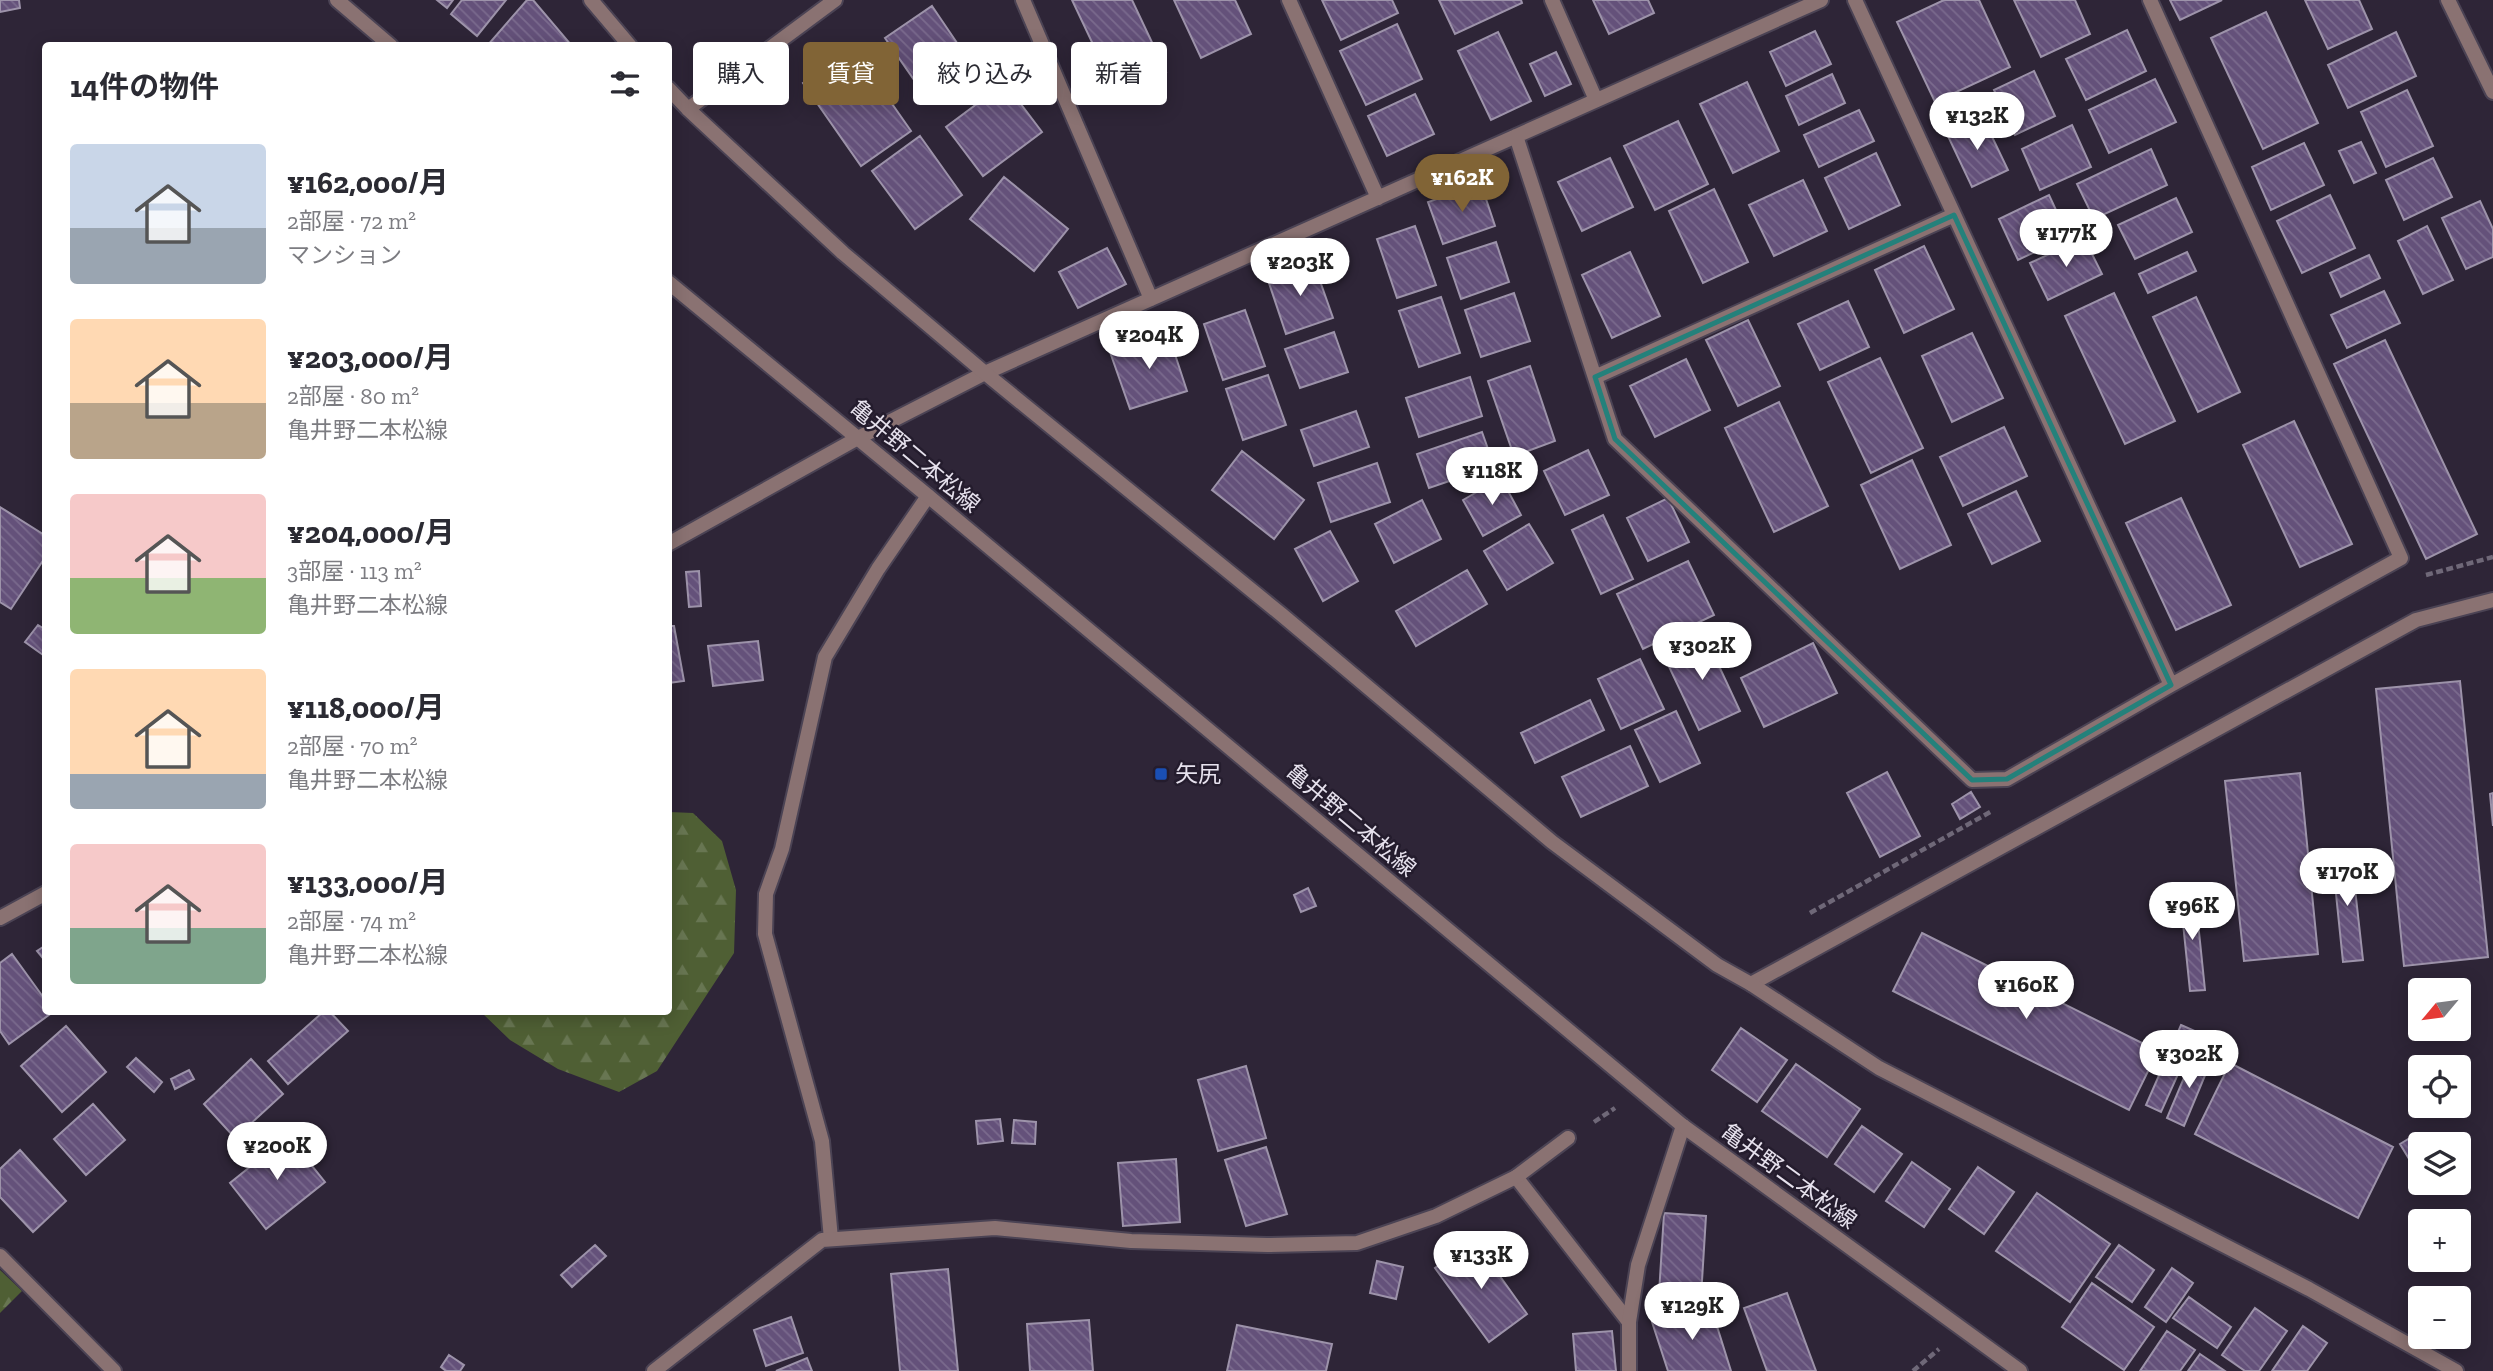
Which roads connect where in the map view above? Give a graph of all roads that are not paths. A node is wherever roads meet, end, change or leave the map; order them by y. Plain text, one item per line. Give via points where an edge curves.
1 (337, 0) edge
2 (591, 0) edge
3 (835, 0) edge
4 (1023, 0) edge
5 (1289, 0) edge
6 (1552, 0) edge
7 (1821, 0) edge
8 (1855, 0) edge
9 (2150, 0) edge
10 (2448, 0) edge
11 (1804, 3) edge
12 (386, 42) edge
13 (628, 42) edge
14 (672, 92) edge
15 (2493, 92) edge
16 (1596, 100) junction
17 (688, 109) junction
18 (1516, 136) junction
19 (1378, 198) junction
20 (1954, 215) junction
21 (672, 285) edge
22 (1151, 299) junction
23 (985, 373) junction
24 (1595, 377) junction
25 (858, 438) junction
26 (928, 496) junction
27 (672, 542) edge
28 (2493, 600) edge
29 (2171, 685) junction
30 (42, 895) edge
31 (0, 918) edge
32 (1751, 984) junction
33 (1682, 1126) junction
34 (1568, 1138) road end
35 (1516, 1177) junction
36 (831, 1239) junction
37 (0, 1256) edge
38 (1629, 1322) junction
39 (114, 1371) edge
40 (653, 1371) edge
41 (1629, 1371) edge
42 (2020, 1371) edge
43 (2456, 1371) edge

1 - 12 street
2 - 13 street
3 - 17 street
4 - 22 street
5 - 19 street
6 - 16 street
7 - 11 street
8 - 20 street
9 - 29 street via 2401,558
10 - 15 street
11 - 16 street
14 - 17 street
16 - 18 street
17 - 23 street via 843,253
18 - 19 street
18 - 24 street
19 - 22 street
20 - 24 street
20 - 29 street
21 - 25 street, 亀井野二本松線
22 - 23 street
23 - 25 street
23 - 32 street via 1552,842 1717,965
24 - 29 street via 1615,439 1972,780 2007,779
25 - 26 street, 亀井野二本松線
25 - 27 street
26 - 33 street, 亀井野二本松線
26 - 36 street via 825,657 782,849 766,894 765,934 822,1142
28 - 32 street via 2416,620
30 - 31 street
32 - 43 street via 1879,1068 2309,1289
33 - 38 street via 1638,1265
33 - 42 street, 亀井野二本松線
34 - 35 street
35 - 36 street via 1436,1216 1357,1243 1131,1241 995,1228
35 - 38 street
36 - 40 street via 822,1240
37 - 39 street
38 - 41 street

